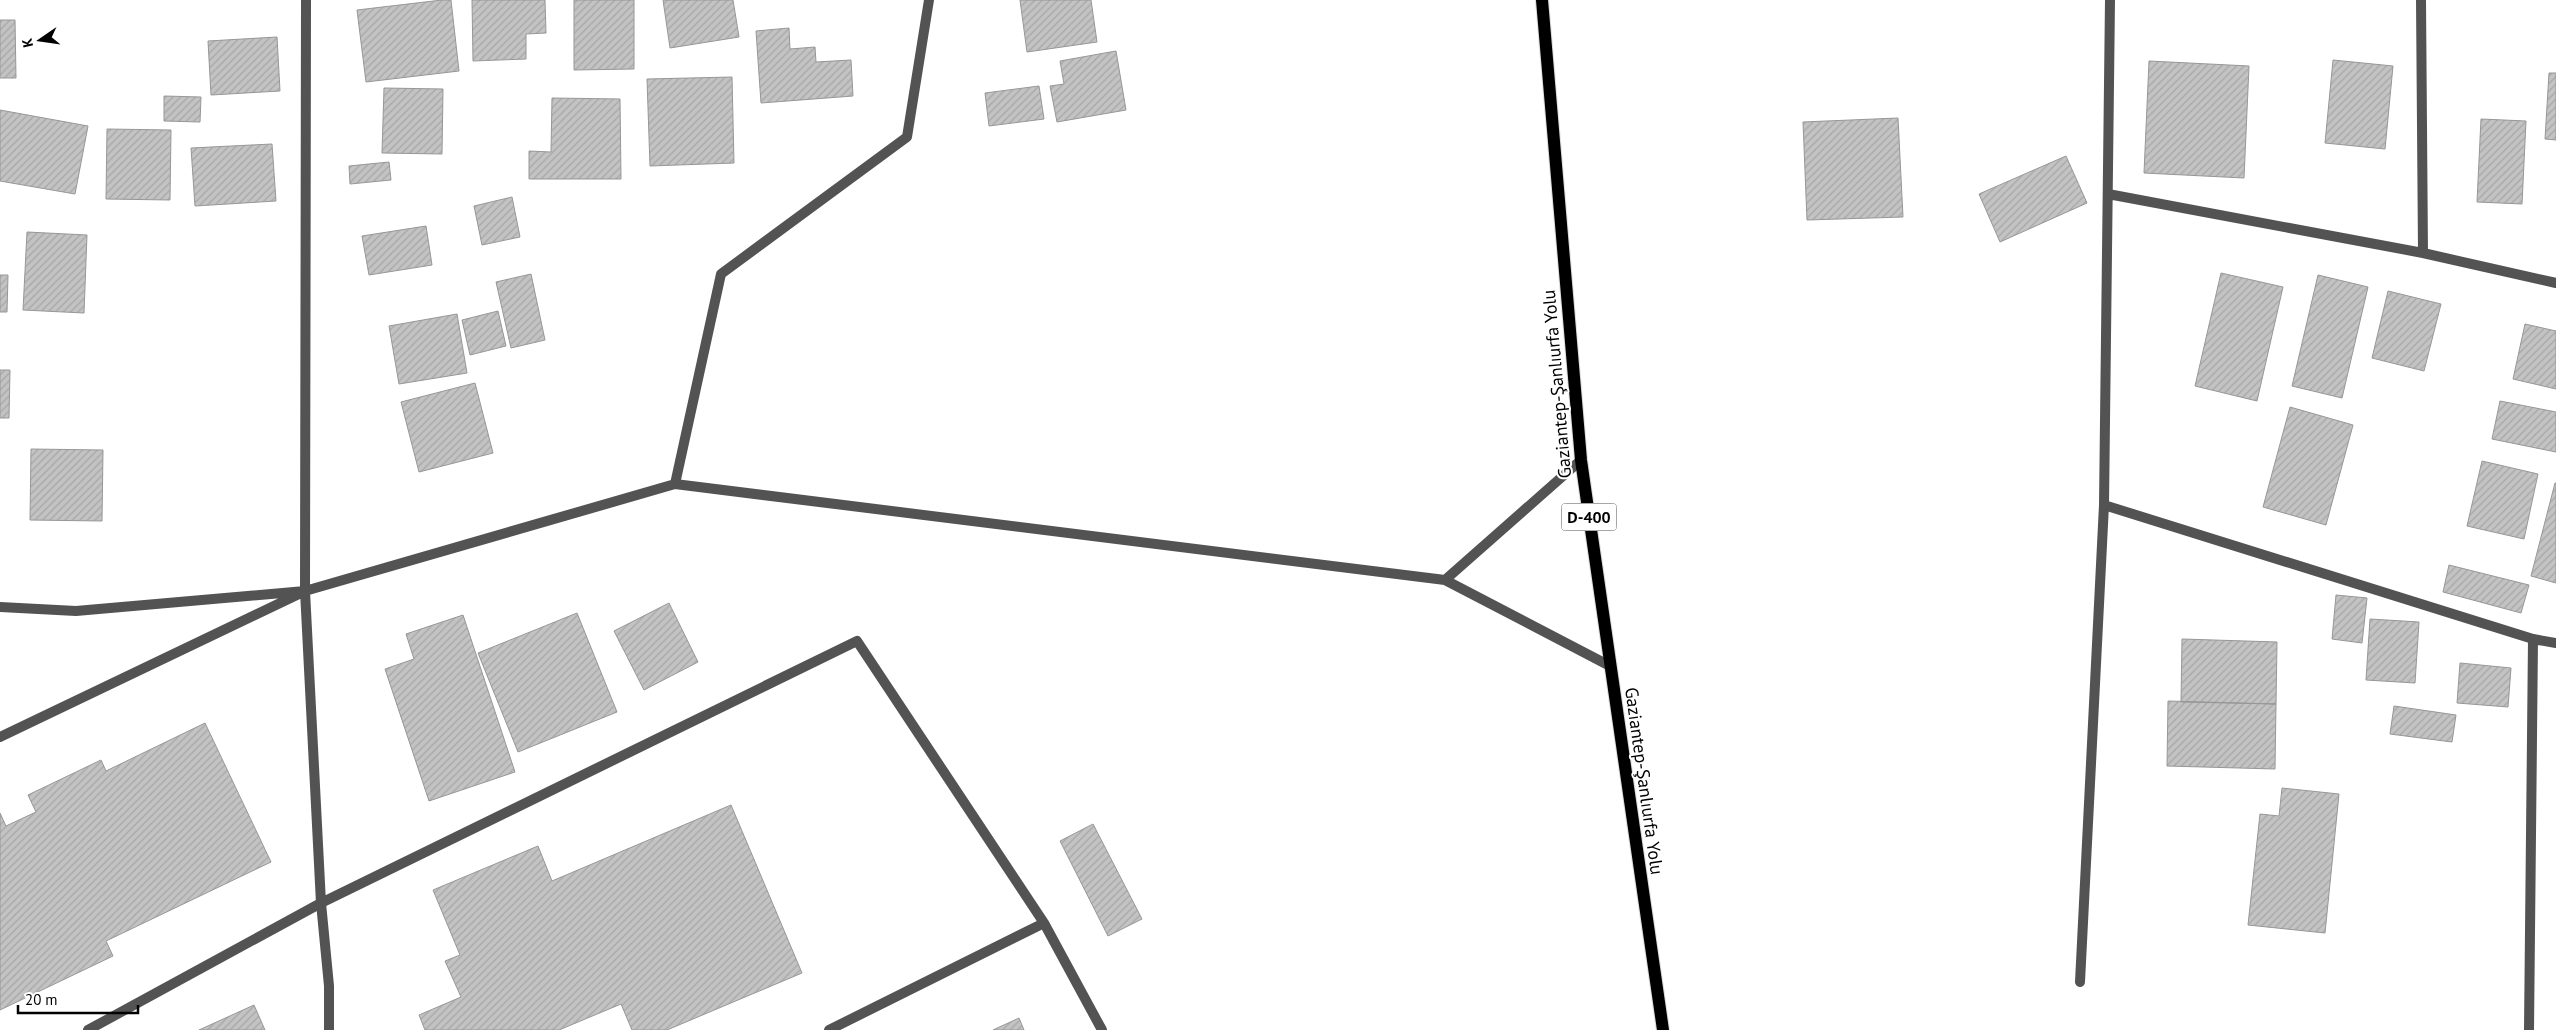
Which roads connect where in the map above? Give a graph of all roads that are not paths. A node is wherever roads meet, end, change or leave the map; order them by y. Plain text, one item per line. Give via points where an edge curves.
1 (306, 0) edge
2 (929, 0) edge
3 (1542, 0) edge
4 (2110, 0) edge
5 (2421, 0) edge
6 (2108, 194) junction
7 (2423, 253) junction
8 (2556, 283) edge
9 (1581, 460) junction
10 (675, 484) junction
11 (2104, 505) junction
12 (1445, 580) junction
13 (305, 591) junction
14 (0, 606) edge
15 (2533, 639) junction
16 (2556, 643) edge
17 (1610, 666) junction
18 (0, 737) edge
19 (321, 903) junction
20 (1044, 924) junction
21 (2080, 982) dead end
22 (88, 1030) edge
23 (329, 1030) edge
24 (829, 1030) edge
25 (1102, 1030) edge
26 (1663, 1030) edge
27 (2529, 1030) edge

1 - 13 street
2 - 10 street via 907,137 721,274
3 - 9 main road, Gaziantep-Şanlıurfa Yolu / D-400
4 - 6 street
5 - 7 street
6 - 7 street
6 - 11 street
7 - 8 street
9 - 12 street
9 - 17 main road, Gaziantep-Şanlıurfa Yolu / D-400
10 - 12 street
10 - 13 street
11 - 15 street
11 - 21 street
12 - 17 street
13 - 14 street via 76,611
13 - 18 street
13 - 19 street
15 - 16 street
15 - 27 street
17 - 26 main road, Gaziantep-Şanlıurfa Yolu / D-400
19 - 20 street via 857,641
19 - 22 street
19 - 23 street via 329,986
20 - 24 street
20 - 25 street

